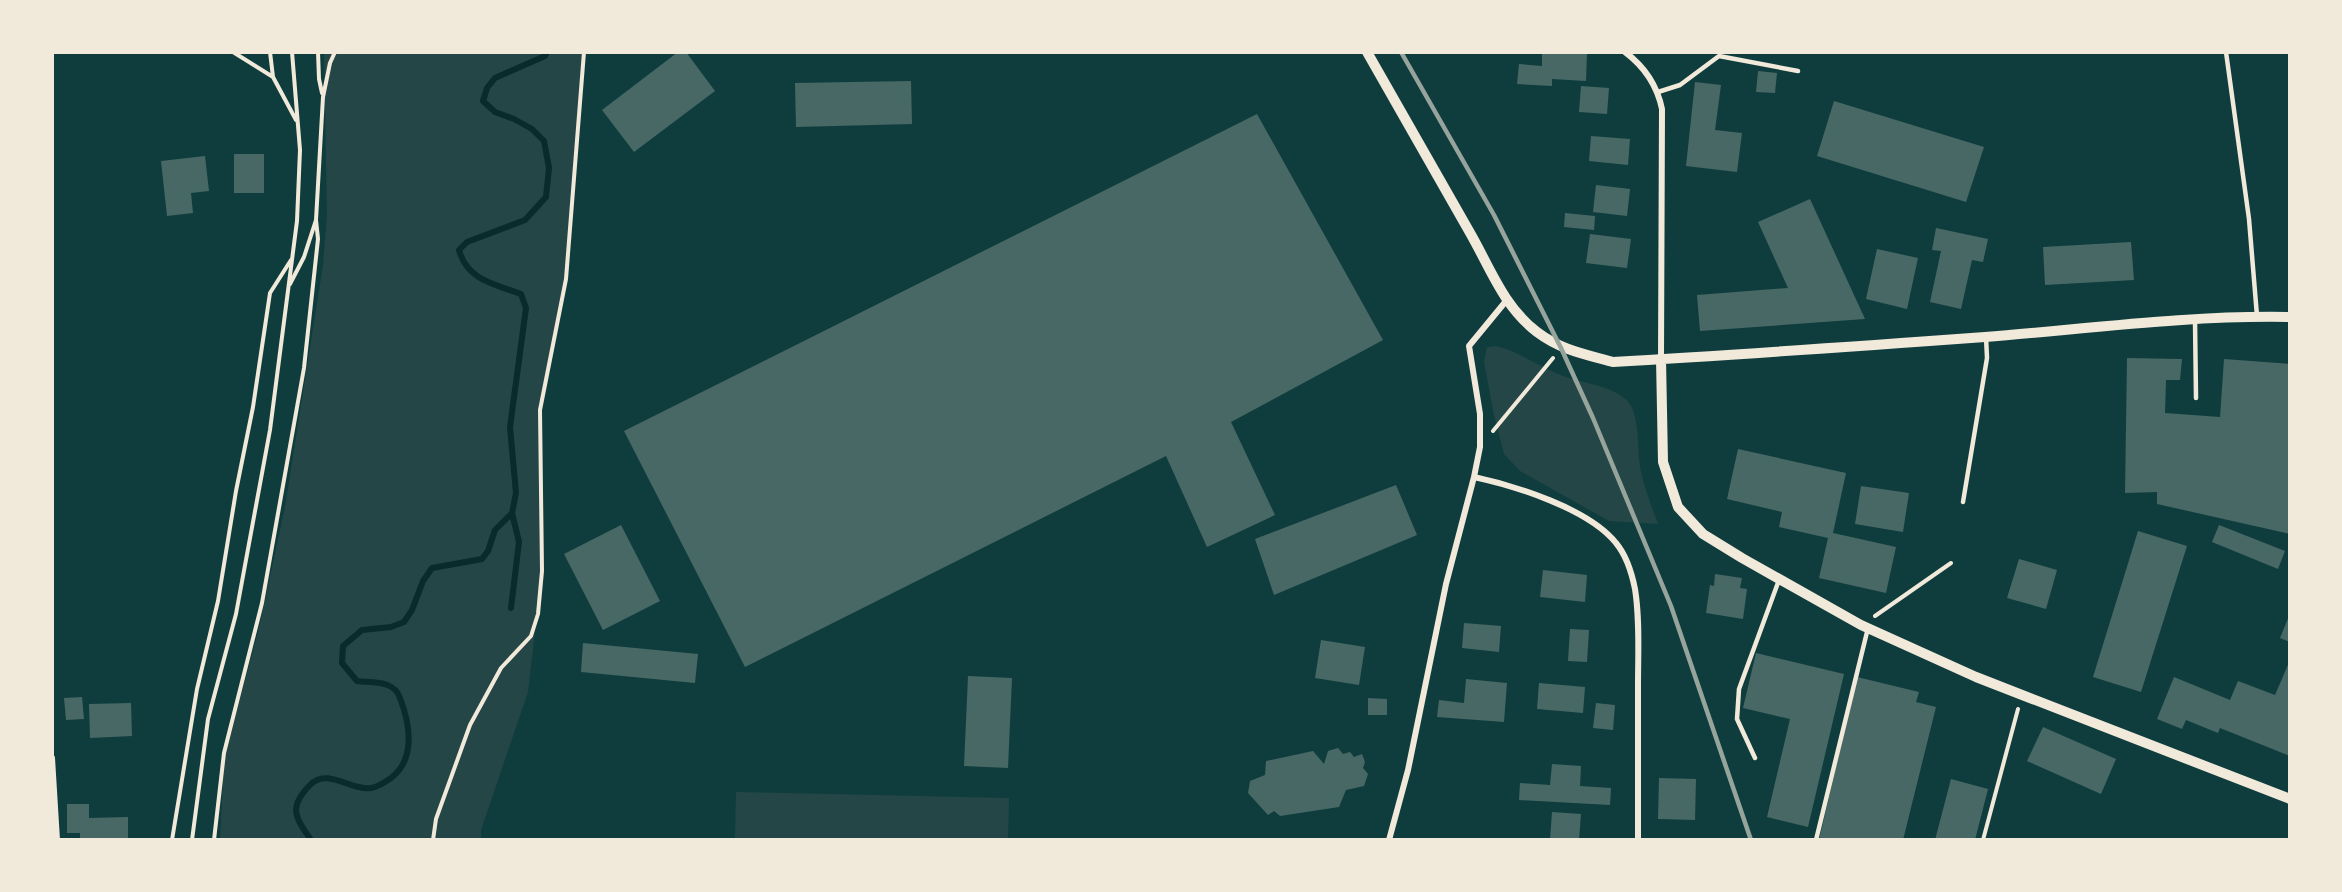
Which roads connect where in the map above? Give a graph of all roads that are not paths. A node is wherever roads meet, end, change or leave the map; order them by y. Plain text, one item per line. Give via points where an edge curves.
1 (1366, 52) edge
2 (1624, 52) edge
3 (2226, 52) edge
4 (1798, 71) dead end
5 (1658, 92) junction
6 (1506, 301) junction
7 (2257, 316) junction
8 (2289, 317) edge
9 (2195, 320) junction
10 (1986, 337) junction
11 (1661, 359) junction
12 (2196, 398) dead end
13 (1474, 477) junction
14 (1963, 502) dead end
15 (1780, 579) junction
16 (1865, 626) junction
17 (52, 758) edge
18 (1755, 758) dead end
19 (2289, 799) edge
20 (57, 840) edge
21 (1389, 840) edge
22 (1638, 840) edge
23 (1816, 840) edge

1 - 6 street
2 - 5 street via 1637,62
3 - 7 lane via 2249,219
4 - 5 lane via 1719,56 1680,85
5 - 11 street via 1663,151
6 - 11 street via 1537,332 1561,348 1613,362
6 - 13 street via 1469,346 1480,414 1480,447
7 - 8 street
7 - 9 street
9 - 10 street
9 - 12 lane
10 - 11 street
10 - 14 lane via 1987,358
11 - 15 street via 1663,462 1677,507 1703,534
13 - 21 street
13 - 22 street via 1508,485 1577,513 1616,543 1627,561 1635,590 1638,654
15 - 16 street
15 - 18 lane via 1739,689 1737,719
16 - 19 street via 2021,696
16 - 23 lane
17 - 20 street

